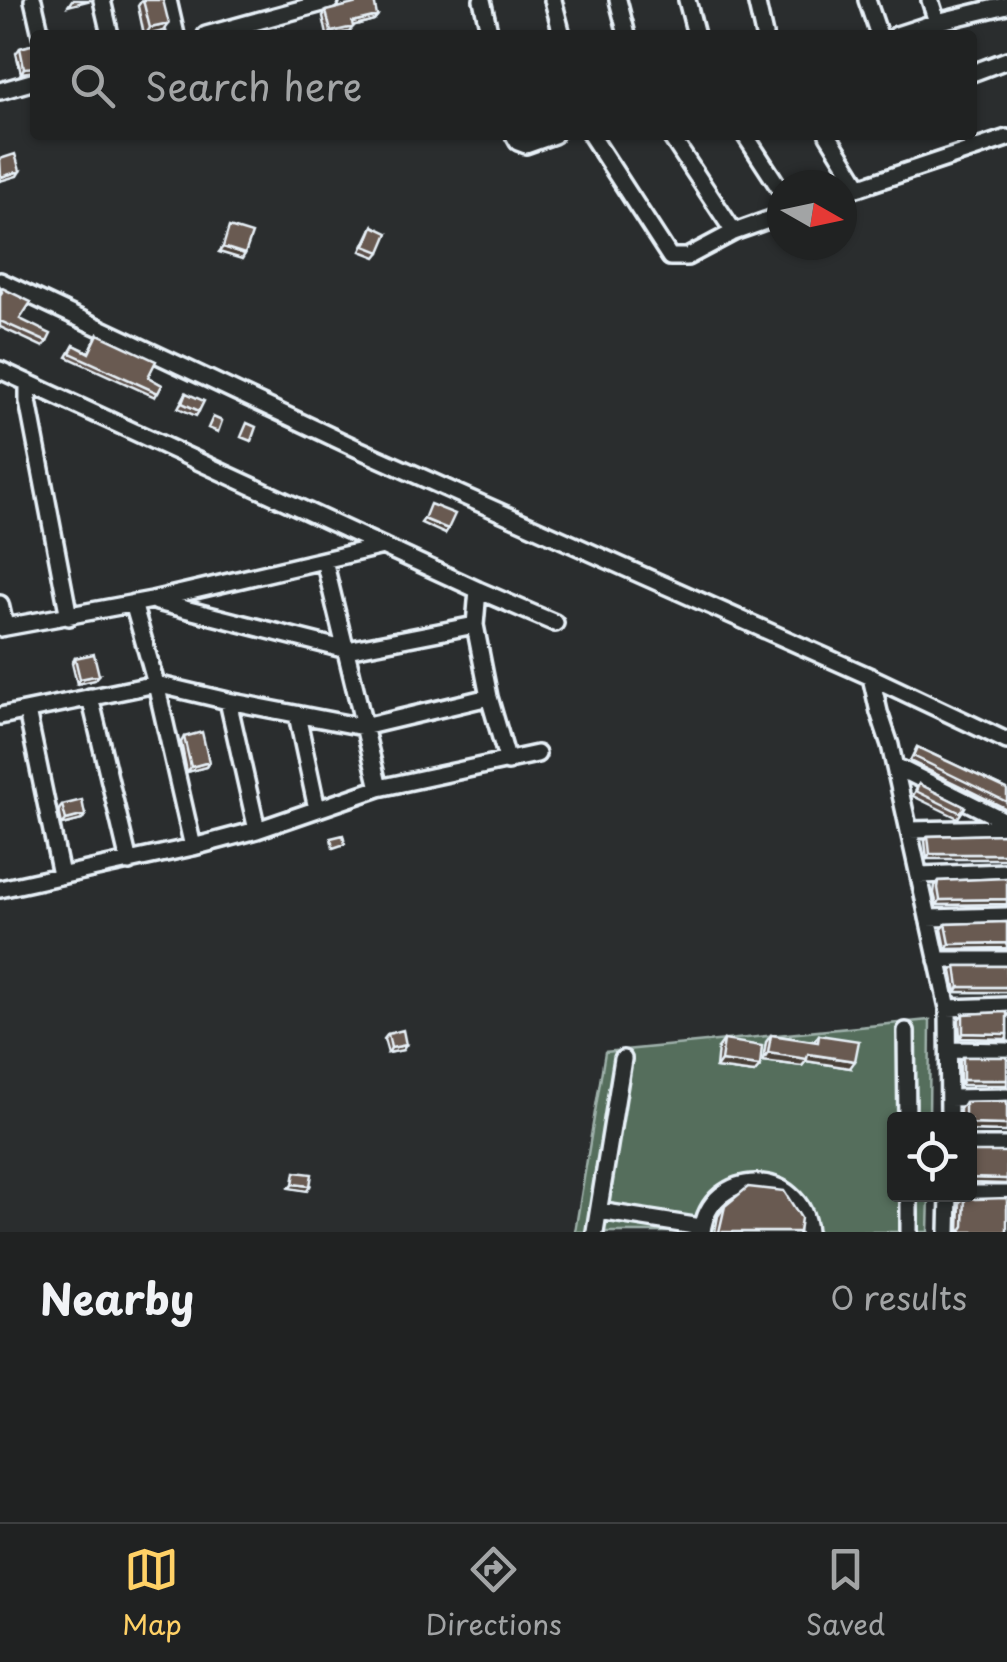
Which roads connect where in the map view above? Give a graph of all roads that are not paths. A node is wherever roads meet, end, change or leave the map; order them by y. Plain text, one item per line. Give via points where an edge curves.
1 (32, 0) edge
2 (102, 0) edge
3 (168, 0) edge
4 (482, 0) edge
5 (553, 0) edge
6 (618, 0) edge
7 (687, 0) edge
8 (756, 0) edge
9 (867, 0) edge
10 (930, 0) edge
11 (330, 1) edge
12 (1007, 5) edge
13 (936, 22) junction
14 (40, 30) edge
15 (109, 30) edge
16 (175, 30) edge
17 (224, 30) edge
18 (489, 30) edge
19 (561, 30) edge
20 (626, 30) edge
21 (695, 30) edge
22 (763, 30) edge
23 (877, 30) edge
24 (912, 30) edge
25 (1007, 60) edge
26 (977, 71) edge
27 (30, 82) edge
28 (0, 91) edge
29 (1007, 138) edge
30 (594, 140) edge
31 (673, 140) edge
32 (748, 140) edge
33 (831, 140) edge
34 (768, 170) edge
35 (860, 187) junction
36 (857, 188) edge
37 (767, 220) edge
38 (734, 232) junction
39 (0, 282) edge
40 (0, 370) edge
41 (28, 384) junction
42 (383, 546) junction
43 (324, 560) junction
44 (478, 590) junction
45 (152, 600) junction
46 (0, 604) edge
47 (133, 604) junction
48 (69, 617) junction
49 (555, 623) dead end
50 (475, 625) junction
51 (2, 627) edge
52 (346, 650) junction
53 (871, 677) junction
54 (156, 684) junction
55 (90, 697) junction
56 (489, 697) junction
57 (228, 701) junction
58 (27, 711) junction
59 (297, 715) junction
60 (0, 716) edge
61 (363, 727) junction
62 (1007, 741) edge
63 (537, 754) dead end
64 (508, 762) junction
65 (894, 766) junction
66 (379, 788) junction
67 (317, 810) junction
68 (1007, 825) edge
69 (257, 830) junction
70 (909, 830) junction
71 (193, 847) junction
72 (129, 862) junction
73 (1007, 872) edge
74 (61, 874) junction
75 (918, 875) junction
76 (0, 889) edge
77 (1007, 916) edge
78 (928, 918) junction
79 (937, 960) junction
80 (1007, 960) edge
81 (1007, 1006) edge
82 (948, 1008) junction
83 (906, 1031) dead end
84 (950, 1050) junction
85 (1007, 1051) edge
86 (623, 1059) dead end
87 (1007, 1097) edge
88 (950, 1098) junction
89 (907, 1112) edge
90 (949, 1112) edge
91 (977, 1146) edge
92 (1007, 1146) edge
93 (977, 1194) edge
94 (1007, 1194) edge
95 (908, 1202) edge
96 (949, 1202) edge
97 (598, 1212) junction
98 (702, 1229) edge
99 (595, 1232) edge
100 (808, 1232) edge
101 (909, 1232) edge
102 (948, 1232) edge

1 - 14 street
2 - 15 street
3 - 16 street
4 - 18 street
5 - 19 street
6 - 20 street
7 - 21 street
8 - 22 street
9 - 23 street
10 - 13 street
11 - 17 street
12 - 13 street
13 - 24 street
25 - 26 street
27 - 28 street
29 - 35 street
30 - 38 street via 670,257 687,257
31 - 38 street
32 - 34 street
33 - 35 street
35 - 36 street
37 - 38 street
39 - 53 street
40 - 41 street
41 - 42 street
41 - 48 street
42 - 43 street
42 - 44 street
43 - 45 street
43 - 52 street
44 - 49 street
44 - 50 street
45 - 47 street
45 - 52 street
46 - 51 street
47 - 48 street
47 - 54 street
48 - 51 street
50 - 52 street
50 - 56 street
52 - 61 street
53 - 62 street
53 - 65 street
54 - 55 street
54 - 57 street
54 - 71 street
55 - 58 street
55 - 72 street
56 - 61 street
56 - 64 street
57 - 59 street
57 - 69 street
58 - 60 street
58 - 74 street
59 - 61 street
59 - 67 street
61 - 66 street
63 - 64 street
64 - 66 street
65 - 68 street
65 - 70 street
66 - 67 street
67 - 69 street
68 - 70 street
69 - 71 street
70 - 75 street
71 - 72 street
72 - 74 street
73 - 75 street
74 - 76 street
75 - 78 street
77 - 78 street
78 - 79 street
79 - 80 street
79 - 82 street
81 - 82 street
82 - 84 street
83 - 89 street
84 - 85 street
84 - 88 street
86 - 97 street
87 - 88 street
88 - 90 street
91 - 92 street
93 - 94 street
95 - 101 street
96 - 102 street
97 - 98 street
97 - 99 street
98 - 100 street via 714,1201 737,1184 765,1182 791,1194

